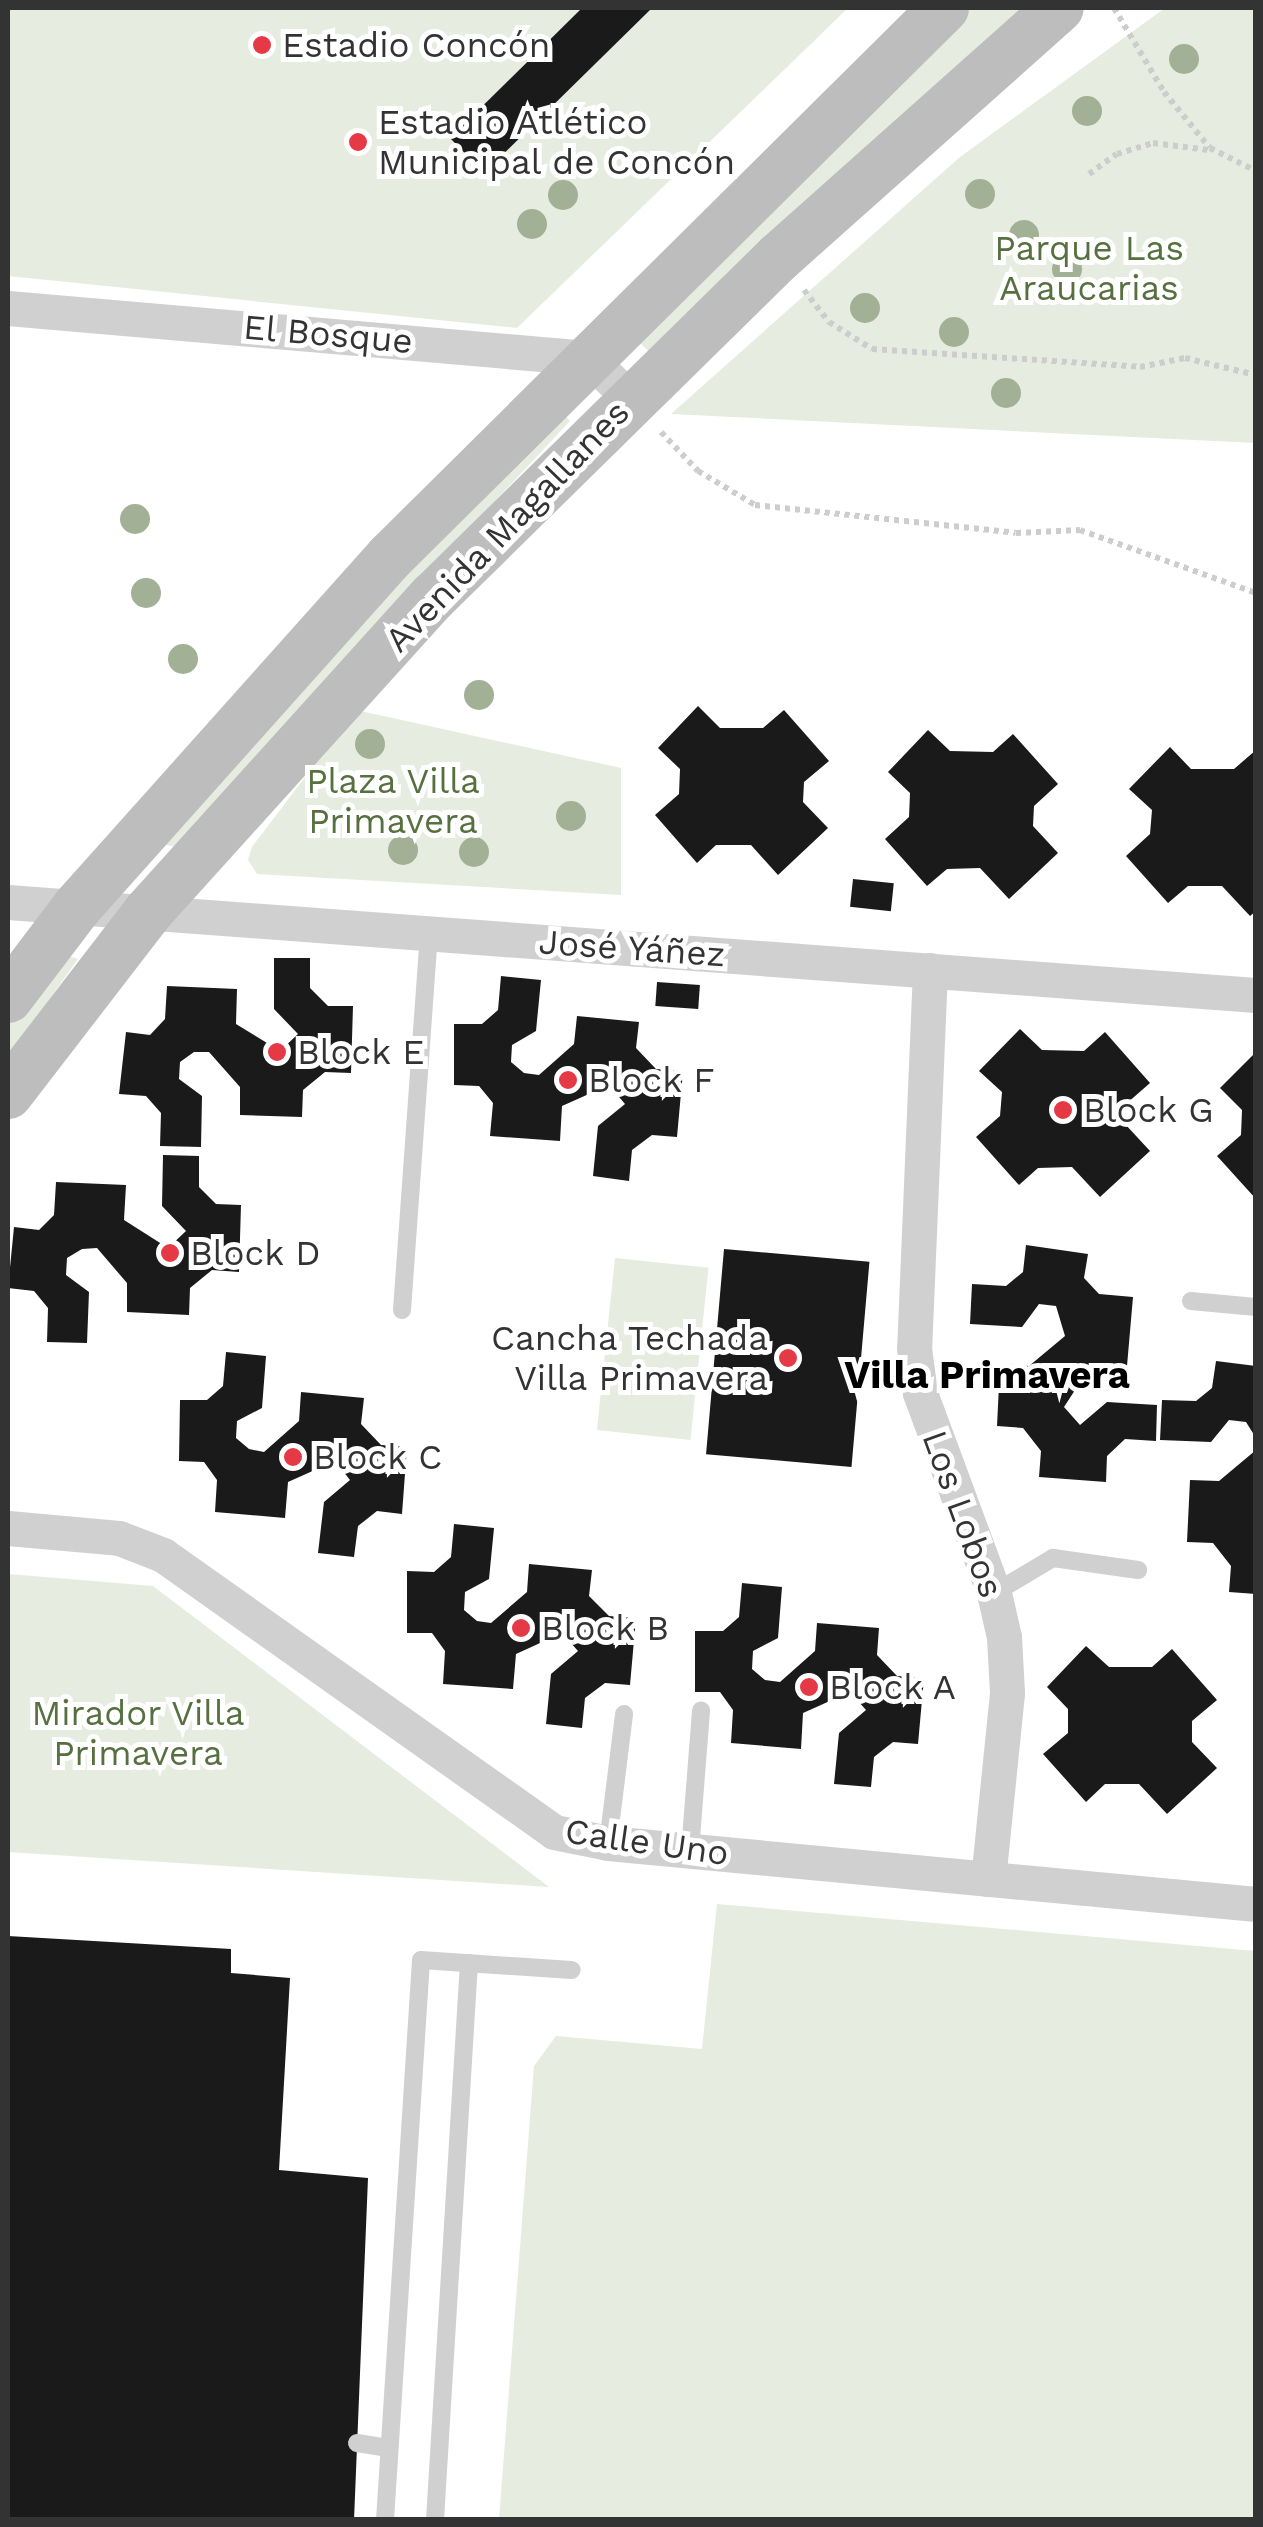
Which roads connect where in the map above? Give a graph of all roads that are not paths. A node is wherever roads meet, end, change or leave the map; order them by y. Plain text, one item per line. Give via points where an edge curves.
1 (944, 8) edge
2 (1059, 8) edge
3 (8, 308) edge
4 (588, 358) junction
5 (631, 400) junction
6 (8, 902) edge
7 (77, 906) junction
8 (148, 912) junction
9 (430, 933) junction
10 (930, 970) junction
11 (1256, 995) edge
12 (8, 998) edge
13 (8, 1094) edge
14 (1191, 1301) dead end
15 (1256, 1306) edge
16 (402, 1310) dead end
17 (8, 1528) edge
18 (1138, 1570) dead end
19 (994, 1593) junction
20 (701, 1710) dead end
21 (624, 1714) dead end
22 (608, 1843) junction
23 (690, 1851) junction
24 (988, 1878) junction
25 (1256, 1904) edge
26 (469, 1963) junction
27 (572, 1970) dead end
28 (358, 2444) dead end
29 (390, 2448) junction
30 (385, 2520) edge
31 (435, 2520) edge

1 - 4 main road, Avenida Magallanes
2 - 5 main road, Avenida Magallanes via 778,258
3 - 4 street, El Bosque
4 - 5 street
4 - 7 main road, Avenida Magallanes via 390,557
5 - 8 main road, Avenida Magallanes via 433,596
6 - 7 street, José Yáñez
7 - 8 street, José Yáñez
7 - 12 main road, Avenida Magallanes
8 - 9 street, José Yáñez
8 - 13 main road, Avenida Magallanes
9 - 10 street, José Yáñez
9 - 16 lane
10 - 11 street, José Yáñez
10 - 19 street, Los Lobos via 914,1348 930,1426
14 - 15 lane
17 - 22 street, Calle Uno via 119,1538 163,1555 526,1816 554,1832
18 - 19 lane via 1053,1558
19 - 24 street, Los Lobos via 1007,1694
20 - 23 lane
21 - 22 lane
22 - 23 street, Calle Uno
23 - 24 street, Calle Uno
24 - 25 street, Calle Uno
26 - 27 lane
26 - 29 lane via 422,1960
26 - 31 lane
28 - 29 lane
29 - 30 lane

